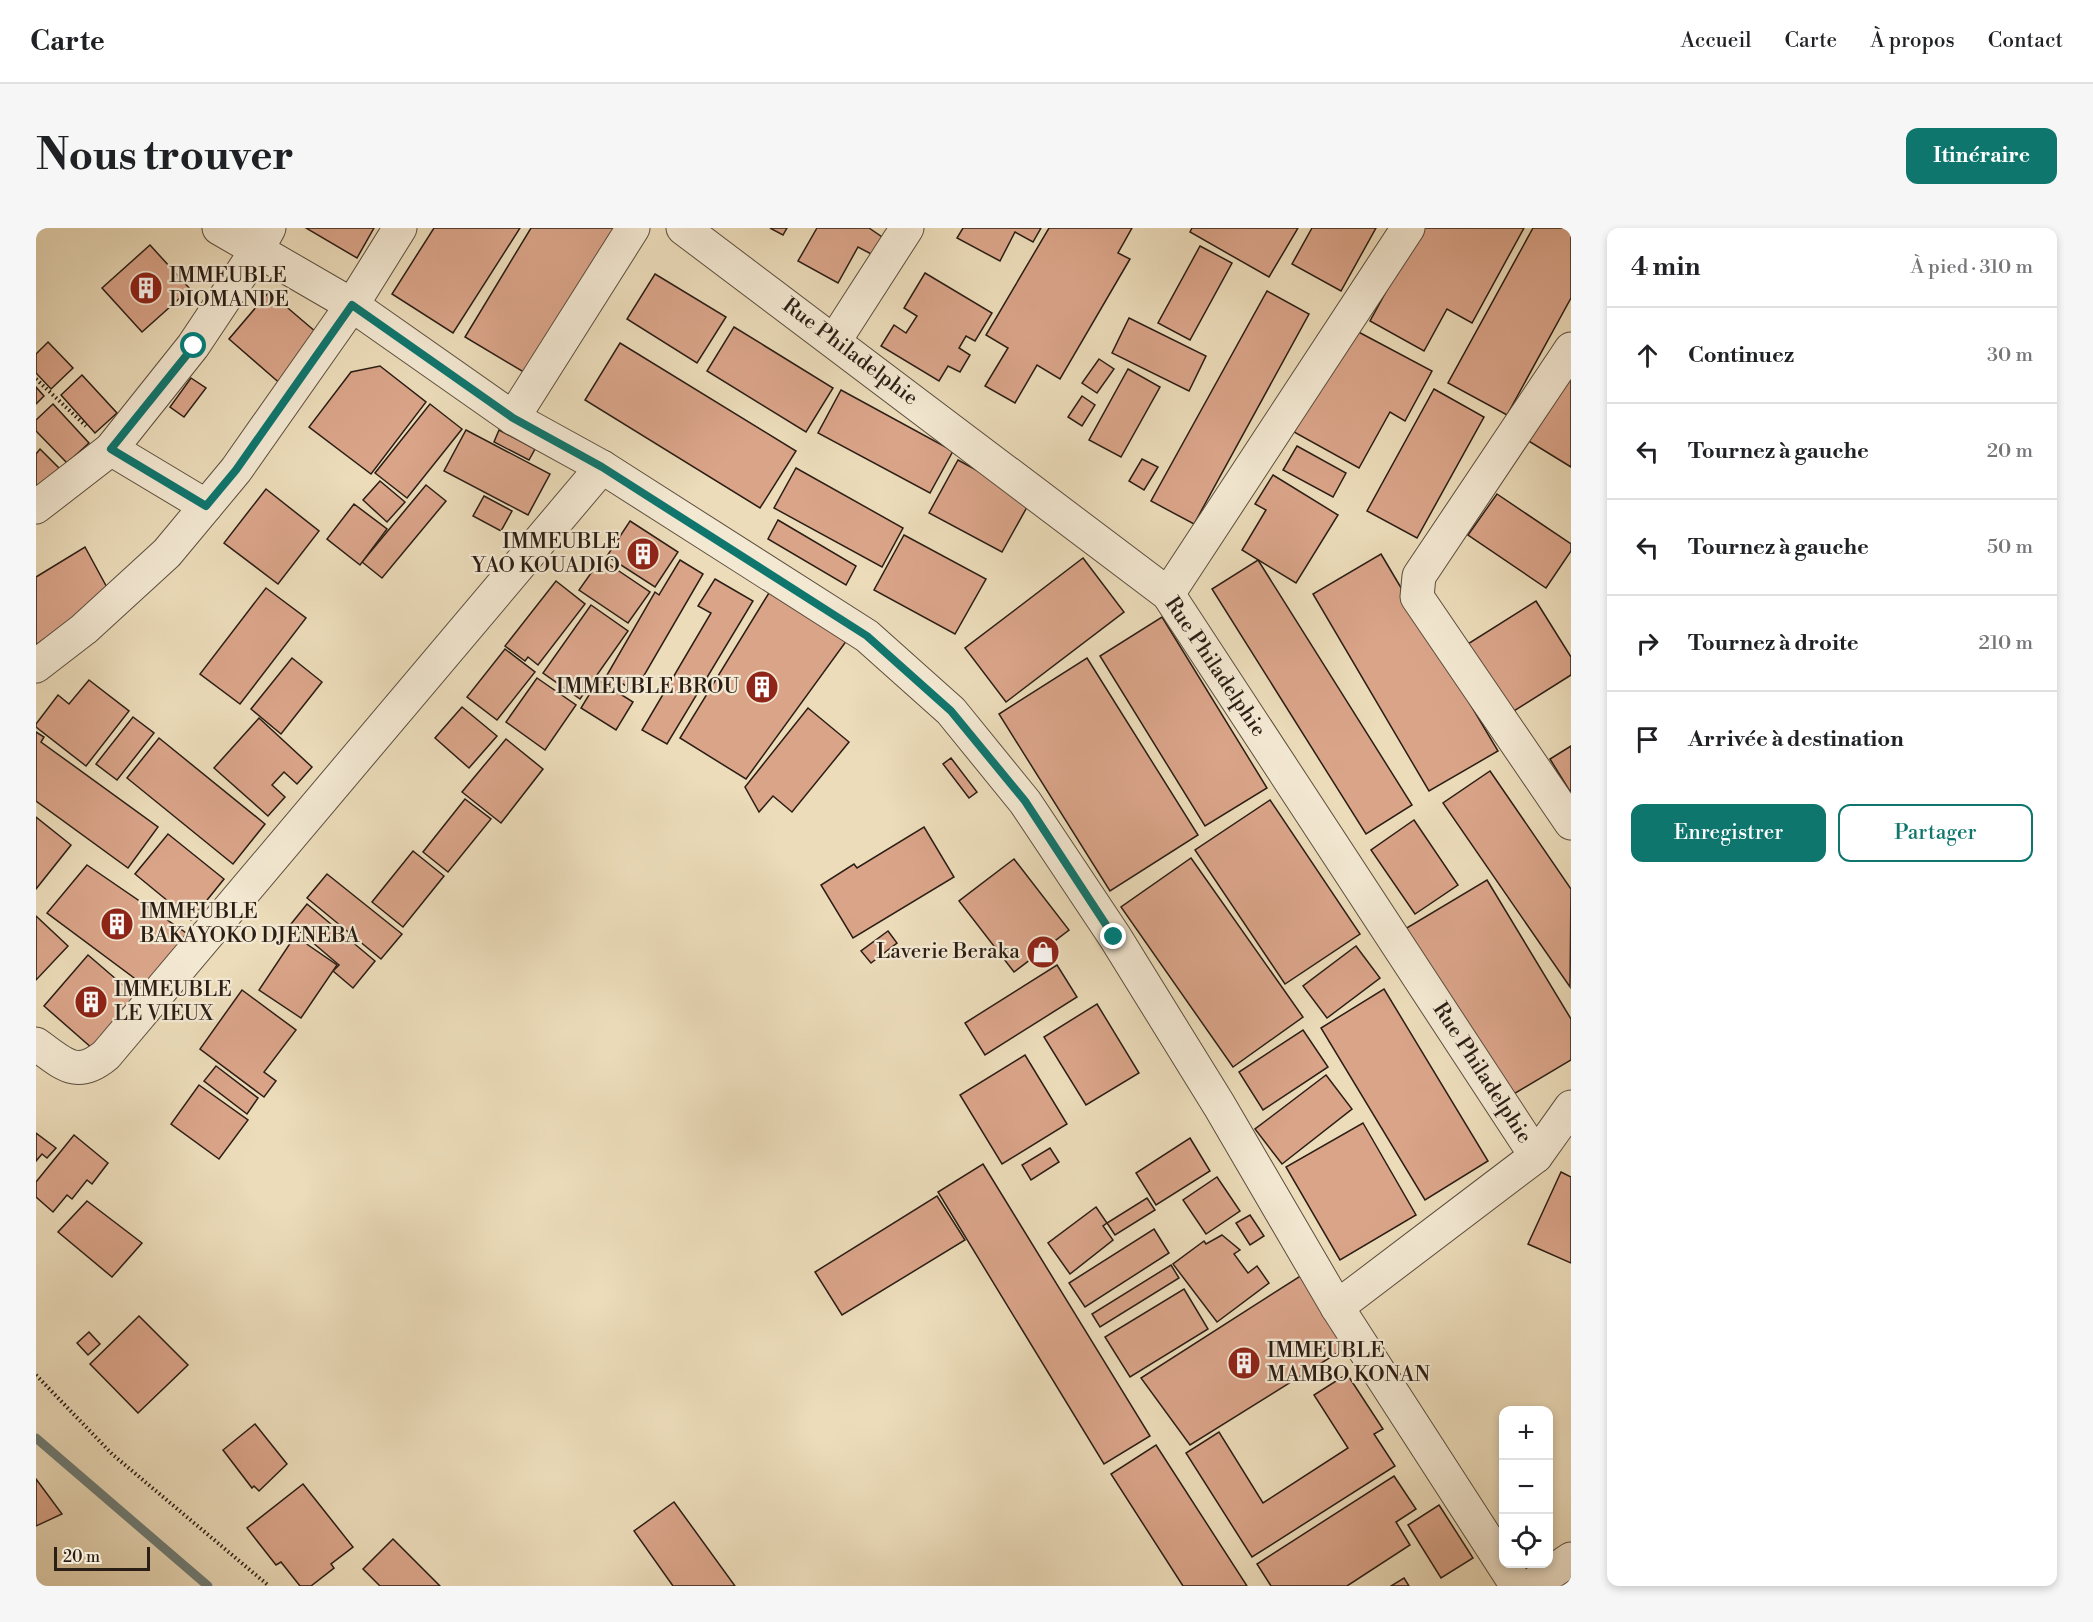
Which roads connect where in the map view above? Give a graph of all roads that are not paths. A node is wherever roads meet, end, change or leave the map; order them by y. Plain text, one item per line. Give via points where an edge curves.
1 (219, 228) edge
2 (400, 228) edge
3 (633, 228) edge
4 (683, 228) edge
5 (907, 228) edge
6 (1408, 228) edge
7 (263, 239) edge
8 (352, 305) junction
9 (835, 340) junction
10 (1571, 349) edge
11 (513, 418) junction
12 (111, 449) junction
13 (602, 467) junction
14 (206, 506) junction
15 (36, 507) edge
16 (1168, 594) junction
17 (36, 666) edge
18 (1571, 823) edge
19 (36, 1044) edge
20 (1571, 1107) edge
21 (1536, 1156) junction
22 (1337, 1307) junction
23 (1571, 1560) edge
24 (1517, 1586) edge
25 (1531, 1586) edge

1 - 7 street
2 - 8 street
3 - 11 street
4 - 9 street, Rue Philadelphie
5 - 9 street
6 - 16 street
7 - 8 street
7 - 12 street via 194,346
8 - 11 street
8 - 14 street via 236,470
9 - 16 street, Rue Philadelphie
10 - 18 street via 1419,576 1417,597
11 - 13 street
12 - 14 street
12 - 15 street
13 - 19 street via 106,1055 92,1067 69,1067
13 - 22 street via 867,636 951,711 1025,801 1108,927 1219,1105
14 - 17 street via 167,553 84,629
16 - 21 street, Rue Philadelphie
20 - 21 street
21 - 22 street
22 - 24 street
23 - 25 street

